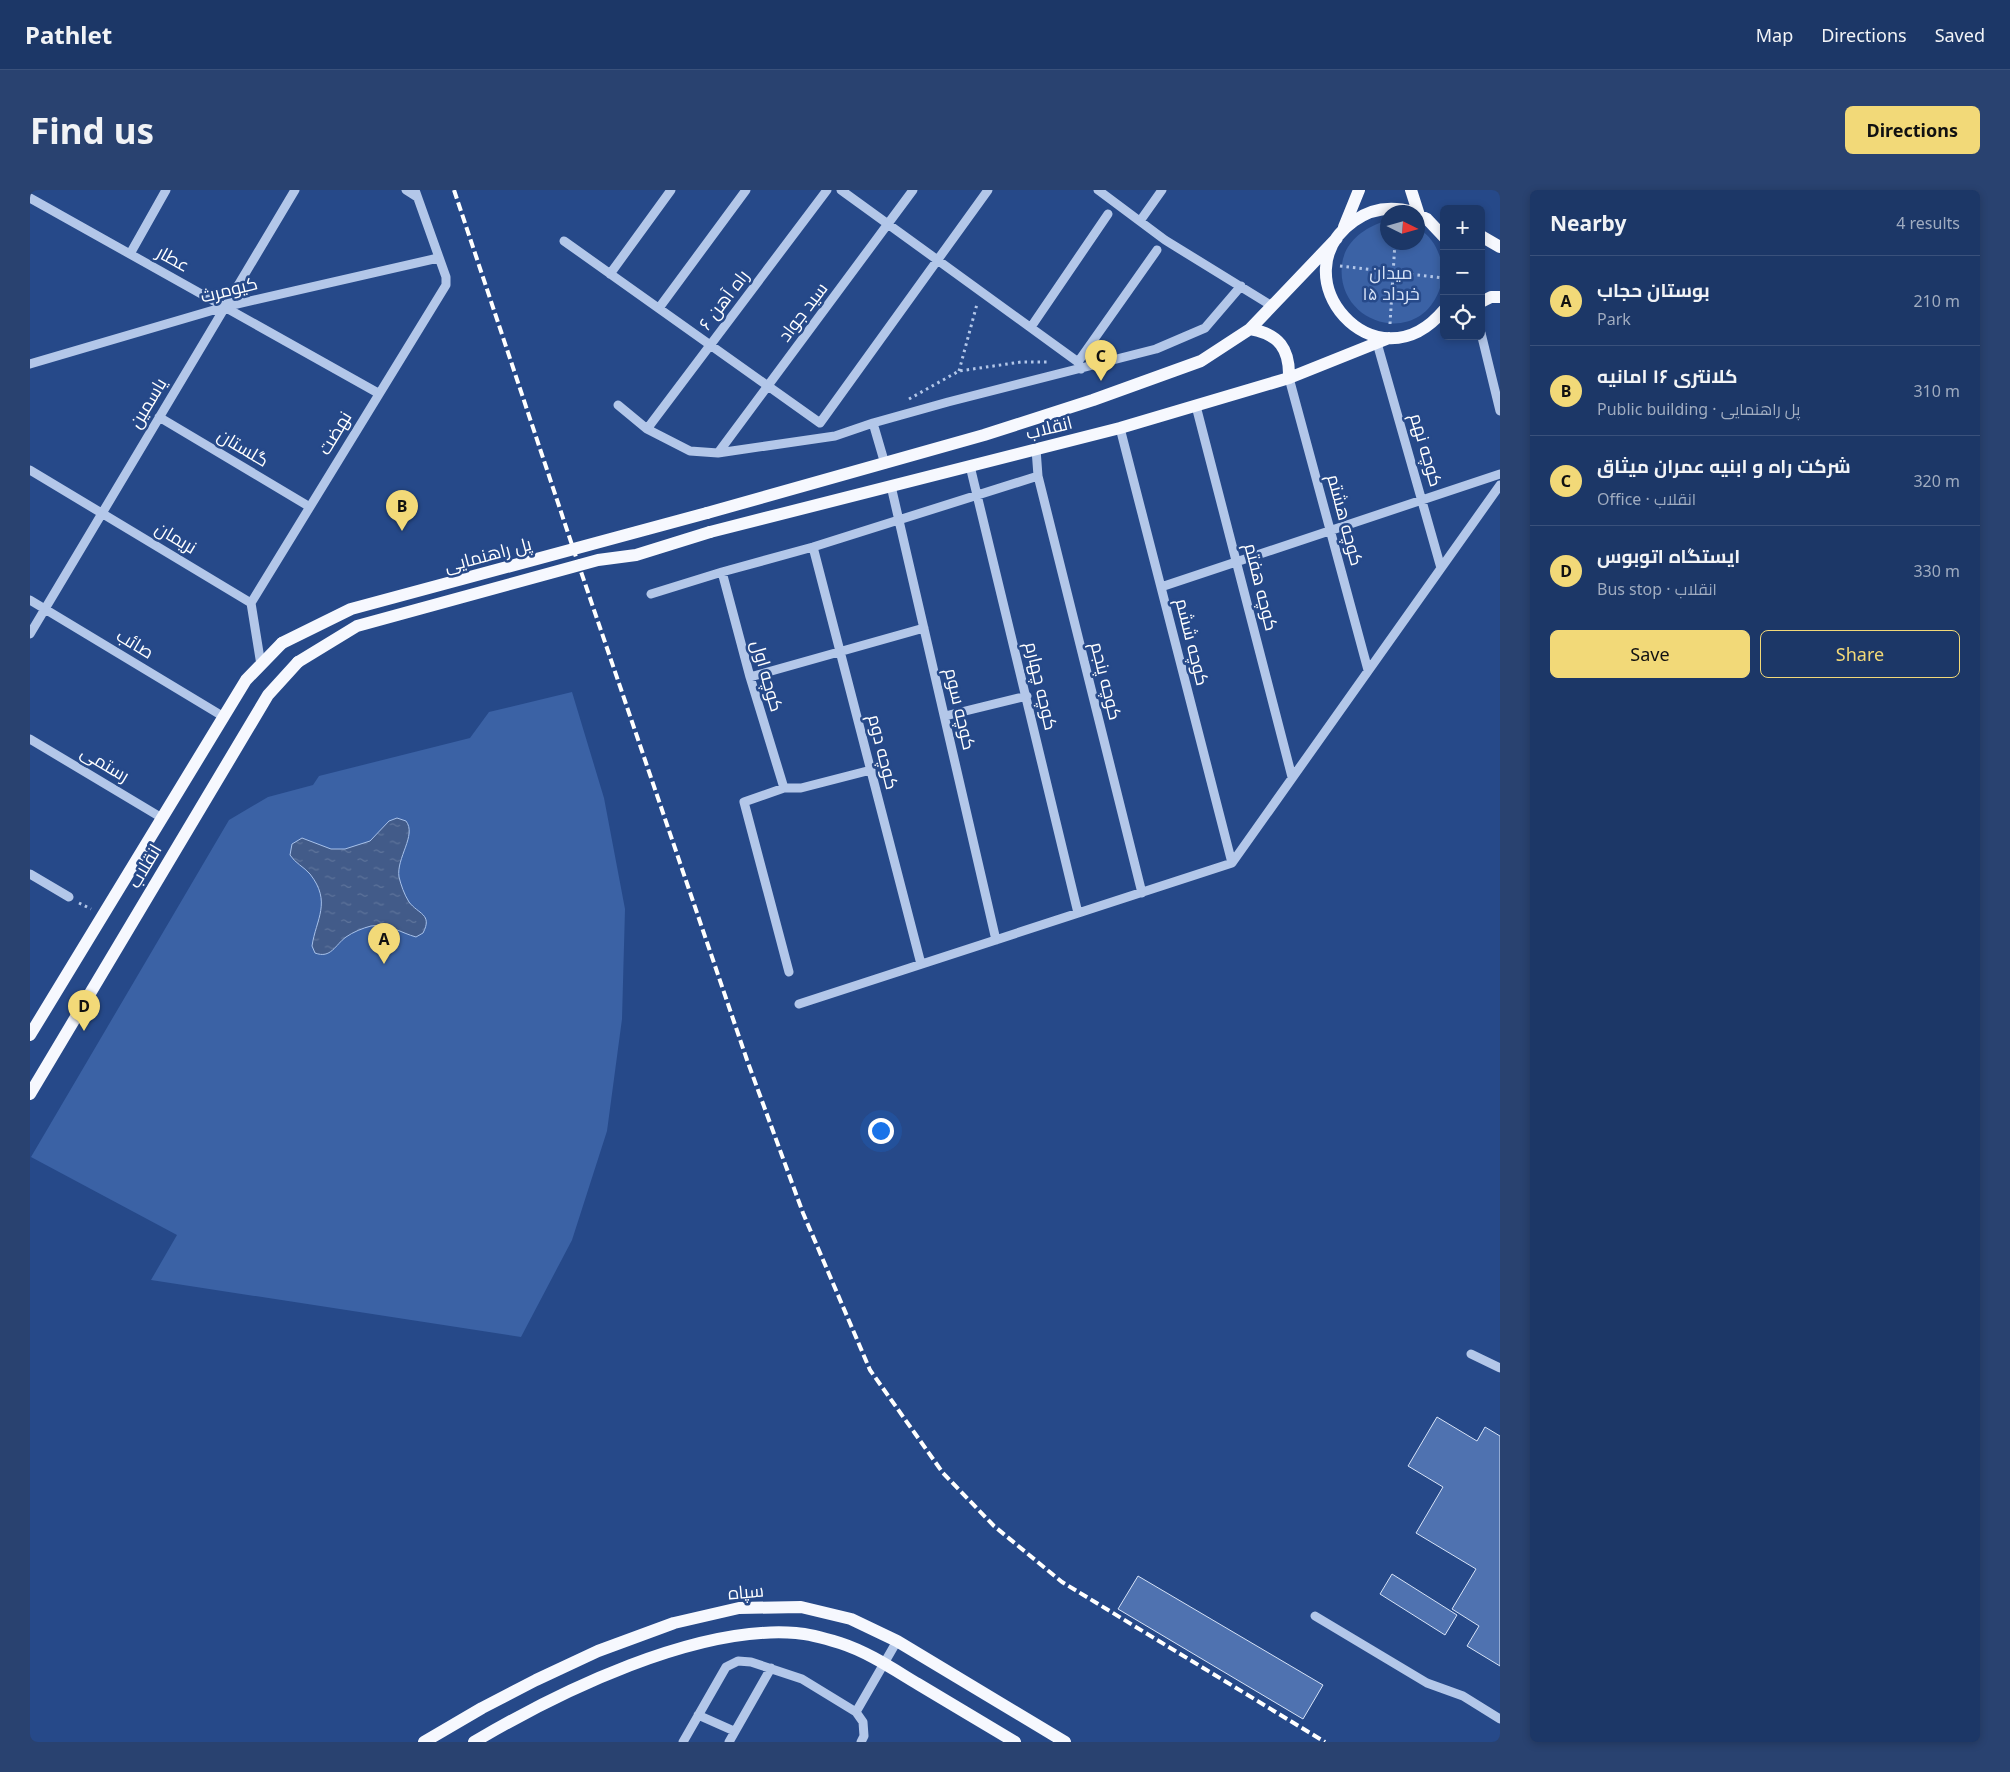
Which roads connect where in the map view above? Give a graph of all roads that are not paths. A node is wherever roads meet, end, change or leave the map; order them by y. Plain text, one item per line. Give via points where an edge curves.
1 (36, 190) edge
2 (166, 190) edge
3 (294, 190) edge
4 (406, 190) edge
5 (671, 190) edge
6 (746, 190) edge
7 (827, 190) edge
8 (841, 190) edge
9 (913, 190) edge
10 (988, 190) edge
11 (1098, 190) edge
12 (1162, 190) edge
13 (1359, 190) edge
14 (1410, 190) edge
15 (416, 193) edge
16 (30, 198) edge
17 (1415, 205) edge
18 (1380, 210) edge
19 (1108, 214) dead end
20 (1425, 217) edge
21 (1425, 220) edge
22 (1140, 221) junction
23 (1440, 222) edge
24 (888, 224) junction
25 (1440, 233) edge
26 (1340, 234) junction
27 (1485, 238) edge
28 (564, 241) dead end
29 (1500, 247) edge
30 (1157, 250) dead end
31 (130, 254) junction
32 (438, 258) junction
33 (938, 260) junction
34 (610, 274) junction
35 (1241, 286) junction
36 (1500, 297) edge
37 (1485, 300) edge
38 (1272, 306) junction
39 (224, 307) junction
40 (659, 308) junction
41 (1440, 315) edge
42 (1440, 322) edge
43 (1031, 327) junction
44 (1250, 329) junction
45 (1420, 332) junction
46 (1385, 337) junction
47 (1482, 340) edge
48 (710, 345) junction
49 (30, 364) edge
50 (1080, 366) junction
51 (1289, 378) junction
52 (768, 386) junction
53 (378, 394) junction
54 (618, 404) dead end
55 (1196, 406) junction
56 (1500, 411) edge
57 (159, 417) junction
58 (873, 423) junction
59 (1120, 428) junction
60 (648, 429) junction
61 (1036, 449) junction
62 (718, 453) junction
63 (885, 464) junction
64 (970, 466) junction
65 (30, 470) edge
66 (1500, 474) edge
67 (1038, 476) junction
68 (1500, 485) edge
69 (891, 486) junction
70 (979, 495) junction
71 (1423, 500) junction
72 (310, 507) junction
73 (102, 513) junction
74 (708, 514) joint
75 (900, 521) junction
76 (1331, 530) junction
77 (710, 532) joint
78 (813, 547) junction
79 (1238, 562) junction
80 (1441, 568) junction
81 (722, 572) junction
82 (1161, 587) junction
83 (651, 594) dead end
84 (30, 600) edge
85 (251, 603) junction
86 (45, 609) junction
87 (924, 628) junction
88 (30, 634) edge
89 (282, 643) joint
90 (840, 652) junction
91 (298, 662) joint
92 (261, 665) junction
93 (1368, 670) junction
94 (750, 677) junction
95 (1026, 696) junction
96 (945, 716) junction
97 (224, 717) junction
98 (30, 738) edge
99 (871, 770) junction
100 (1292, 777) junction
101 (784, 788) junction
102 (162, 818) junction
103 (1232, 863) junction
104 (30, 874) edge
105 (1142, 892) junction
106 (69, 897) road end
107 (1078, 913) junction
108 (996, 940) junction
109 (921, 964) junction
110 (789, 972) dead end
111 (799, 1004) dead end
112 (30, 1036) edge
113 (30, 1094) edge
114 (1471, 1354) dead end
115 (1500, 1368) edge
116 (1315, 1616) dead end
117 (897, 1641) junction
118 (884, 1664) junction
119 (771, 1668) junction
120 (856, 1712) junction
121 (698, 1715) junction
122 (1500, 1719) edge
123 (734, 1731) junction
124 (424, 1742) edge
125 (474, 1742) edge
126 (682, 1742) edge
127 (729, 1742) edge
128 (861, 1742) edge
129 (1015, 1742) edge
130 (1066, 1742) edge

1 - 16 street
2 - 31 street
3 - 39 street, یاسمین
4 - 15 street
5 - 34 street
6 - 40 street
7 - 48 street, راه آهن ۶
8 - 24 street
9 - 24 street, سید جواد
10 - 33 street
11 - 22 street
12 - 22 street
13 - 26 main road, انقلاب
14 - 17 main road
15 - 32 street
16 - 31 street, عطار
18 - 26 main road via 1362,215
19 - 43 street
20 - 23 main road
21 - 25 main road
22 - 35 street via 1164,240
24 - 33 street
24 - 52 street, سید جواد
26 - 38 main road, انقلاب
26 - 46 main road via 1329,253 1327,264 1328,287 1333,302 1355,328
27 - 29 main road
28 - 34 street
30 - 50 street
31 - 39 street, عطار
32 - 39 street, کیومرث
32 - 53 street, نهضت via 446,285
33 - 43 street
33 - 52 street via 820,423
34 - 40 street
35 - 38 street
35 - 50 street via 1205,328 1156,349
36 - 37 main road
38 - 44 main road, انقلاب
39 - 49 street, کیومرث
39 - 53 street, عطار
39 - 57 street, یاسمین
40 - 48 street
41 - 45 main road
42 - 45 main road
43 - 50 street
44 - 51 main road via 1276,339 1285,350 1290,364
44 - 63 main road, انقلاب via 1201,361 1093,400
45 - 46 main road via 1404,337
46 - 51 main road, انقلاب
46 - 71 street, کوچه نهم
47 - 56 street
48 - 52 street
48 - 60 street, راه آهن ۶
50 - 58 street
51 - 55 main road, انقلاب
51 - 76 street, کوچه هشتم
52 - 62 street, سید جواد
53 - 72 street, نهضت
54 - 60 street
55 - 59 main road, انقلاب
55 - 79 street, کوچه هفتم
57 - 72 street, گلستان
57 - 73 street, یاسمین
58 - 62 street via 834,436
58 - 63 street
59 - 61 main road, انقلاب
59 - 82 street, کوچه ششم
60 - 62 street via 690,451
61 - 64 main road, انقلاب
61 - 67 street, کوچه پنجم
63 - 74 main road, انقلاب
64 - 69 main road, انقلاب
64 - 70 street, کوچه چهارم
65 - 73 street, نریمان
66 - 71 street
67 - 70 street
67 - 105 street, کوچه پنجم
68 - 80 street
69 - 75 street, کوچه سوم
69 - 77 main road, انقلاب
70 - 75 street
70 - 95 street, کوچه چهارم
71 - 76 street
71 - 80 street, کوچه نهم
72 - 85 street, نهضت
73 - 85 street, نریمان
73 - 86 street, یاسمین
74 - 89 main road, پل راهنمایی, bridge via 351,609
75 - 78 street
75 - 87 street, کوچه سوم
76 - 79 street
76 - 93 street, کوچه هشتم
77 - 91 main road, پل راهنمایی, bridge via 636,555 598,560 357,626
78 - 81 street
78 - 90 street, کوچه دوم
79 - 82 street
79 - 100 street, کوچه هفتم
80 - 93 street
81 - 83 street
81 - 94 street, کوچه اول
82 - 103 street, کوچه ششم
84 - 86 street, صائب
85 - 92 street
86 - 88 street, یاسمین
86 - 97 street, صائب
87 - 90 street
87 - 96 street, کوچه سوم
89 - 92 main road, انقلاب
90 - 94 street
90 - 99 street, کوچه دوم
91 - 113 main road, انقلاب via 268,695
92 - 97 main road, انقلاب via 246,680
93 - 100 street
94 - 101 street, کوچه اول
95 - 96 street
95 - 107 street, کوچه چهارم
96 - 108 street, کوچه سوم
97 - 102 main road, انقلاب
98 - 102 street, رستمی
99 - 101 street via 801,788
99 - 109 street, کوچه دوم
100 - 103 street
101 - 110 street via 744,802
102 - 112 main road, انقلاب
103 - 105 street
104 - 106 street
105 - 107 street
107 - 108 street
108 - 109 street
109 - 111 street
114 - 115 street
116 - 122 street via 1427,1683 1463,1696
117 - 118 street
117 - 124 main road, سپاه via 851,1619 801,1606 739,1608 674,1623 598,1651 482,1708
117 - 130 main road, سپاه
118 - 120 street
118 - 125 main road via 842,1644 798,1632 742,1634 681,1648 608,1675 546,1703
118 - 129 main road
119 - 120 street via 802,1679
119 - 121 street via 751,1662 738,1662 726,1667
119 - 123 street
120 - 128 street via 863,1722
121 - 123 street
121 - 126 street
123 - 127 street

